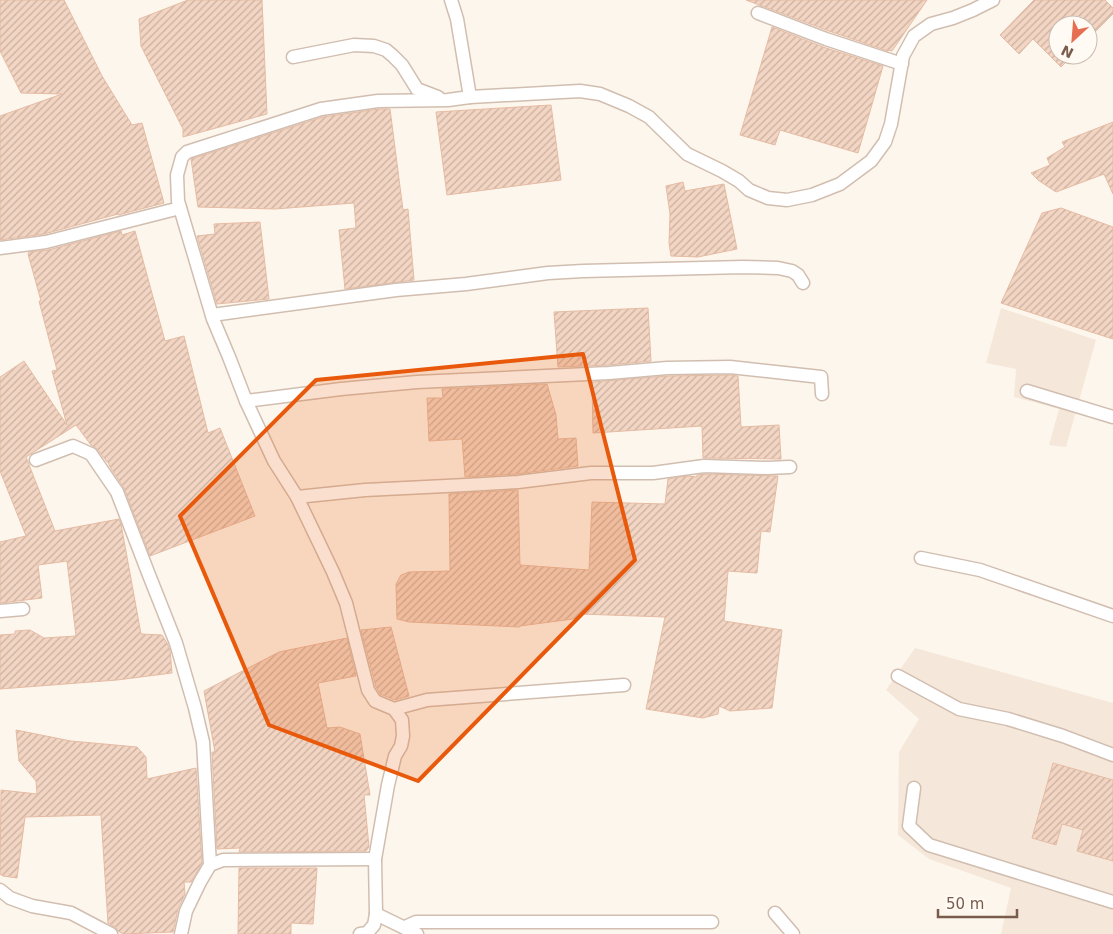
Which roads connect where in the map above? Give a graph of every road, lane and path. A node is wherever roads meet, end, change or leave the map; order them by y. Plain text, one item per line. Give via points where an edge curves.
1 (451, 0) edge
2 (993, 0) edge
3 (758, 13) dead end
4 (293, 57) dead end
5 (902, 64) junction
6 (470, 97) junction
7 (448, 100) junction
8 (180, 208) junction
9 (0, 248) edge
10 (803, 283) dead end
11 (212, 315) junction
12 (1027, 391) dead end
13 (822, 394) dead end
14 (246, 401) junction
15 (1113, 416) edge
16 (36, 460) dead end
17 (790, 467) dead end
18 (297, 497) junction
19 (921, 558) dead end
20 (23, 609) dead end
21 (0, 611) edge
22 (1113, 616) edge
23 (898, 676) dead end
24 (624, 685) dead end
25 (394, 709) junction
26 (1113, 754) edge
27 (914, 788) dead end
28 (375, 859) junction
29 (210, 865) junction
30 (0, 890) edge
31 (1113, 902) edge
32 (376, 914) junction
33 (775, 914) dead end
34 (712, 922) dead end
35 (405, 927) junction
36 (93, 930) edge
37 (111, 934) edge
38 (181, 934) edge
39 (360, 934) edge
40 (418, 934) edge
41 (793, 934) edge

1 - 6 street via 458,19
2 - 5 street via 925,28 914,36
3 - 5 street
4 - 7 street via 354,45 374,46 386,50 402,65 417,89
5 - 6 street via 891,124 885,142 871,161 840,184 787,200 768,198 749,190 722,171 687,154 649,117 600,94 580,91
6 - 7 street
7 - 8 street via 378,100 321,109 187,152 182,157 177,175
8 - 9 street via 46,242
8 - 11 street
10 - 11 street via 792,271 778,268 583,270 396,290
11 - 14 street
12 - 15 street
13 - 14 street via 821,377 730,367 696,367 417,382
14 - 18 street via 274,461
16 - 29 street via 73,446 81,449 91,454 117,492 176,643 196,708 203,742
17 - 18 street via 704,466 653,473 591,473 518,482
18 - 25 street via 346,603 368,690 375,701
19 - 22 street via 980,570
20 - 21 street
23 - 26 street via 959,709 1008,719
24 - 25 street via 427,700
25 - 28 street via 402,720 403,736 388,785
27 - 31 street via 909,826 929,845
28 - 29 street via 222,860
28 - 32 street
29 - 38 street via 186,911
30 - 36 street via 10,898 32,906 71,913
32 - 35 street
32 - 39 street via 368,933
33 - 41 street
34 - 35 street via 416,922
35 - 40 street
36 - 37 street

